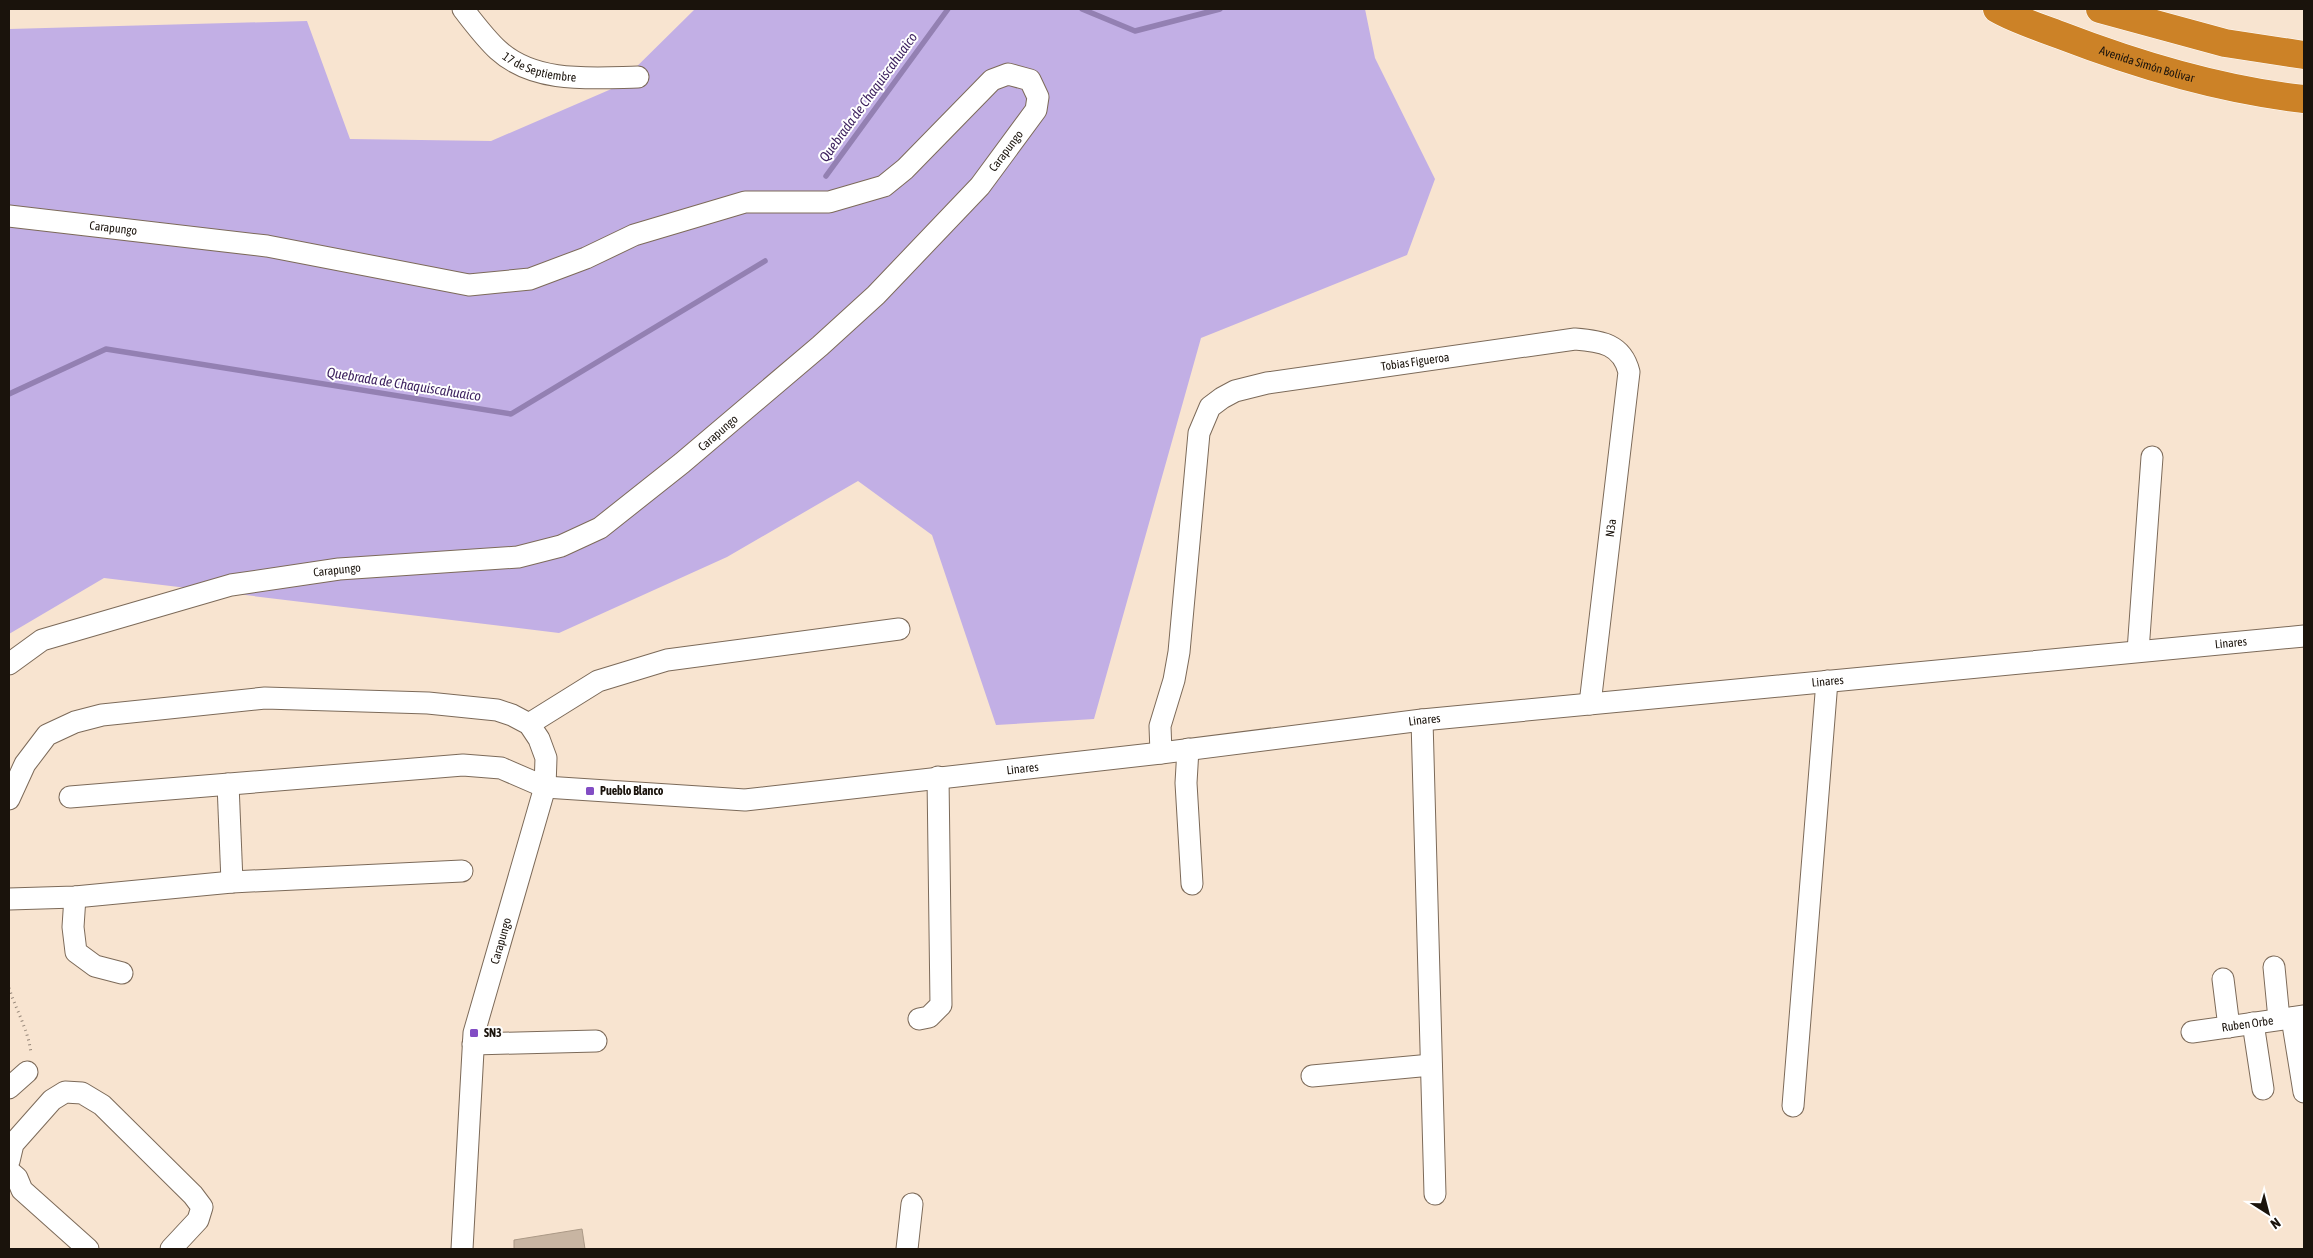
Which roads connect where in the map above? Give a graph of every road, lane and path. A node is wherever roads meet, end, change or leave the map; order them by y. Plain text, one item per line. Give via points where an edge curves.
1 (463, 9) edge
2 (1997, 9) edge
3 (2100, 9) edge
4 (2304, 55) edge
5 (638, 77) dead end
6 (2304, 99) edge
7 (9, 216) edge
8 (1621, 353) joint
9 (2152, 457) dead end
10 (899, 629) dead end
11 (2304, 636) edge
12 (2138, 652) junction
13 (9, 664) edge
14 (1827, 681) junction
15 (1590, 704) junction
16 (1422, 720) junction
17 (529, 724) junction
18 (1188, 749) junction
19 (1161, 753) junction
20 (938, 777) junction
21 (228, 784) junction
22 (545, 787) junction
23 (70, 797) dead end
24 (9, 799) edge
25 (462, 871) dead end
26 (232, 882) junction
27 (1192, 884) dead end
28 (75, 897) junction
29 (9, 899) edge
30 (2274, 966) dead end
31 (122, 973) dead end
32 (2223, 979) dead end
33 (9, 988) edge
34 (2292, 1018) edge
35 (919, 1019) dead end
36 (2253, 1023) junction
37 (2228, 1027) junction
38 (2192, 1032) dead end
39 (596, 1041) dead end
40 (473, 1044) junction
41 (1430, 1065) junction
42 (27, 1072) joint
43 (1312, 1076) dead end
44 (9, 1088) edge
45 (2263, 1088) dead end
46 (2304, 1092) edge
47 (1793, 1106) dead end
48 (9, 1161) edge
49 (9, 1171) edge
50 (1435, 1194) dead end
51 (912, 1204) dead end
52 (88, 1249) edge
53 (171, 1249) edge
54 (462, 1249) edge
55 (907, 1249) edge

1 - 5 street, 17 de Septiembre via 499,51 524,66 569,79
2 - 6 highway, Avenida Simón Bolívar via 2096,49 2153,67 2220,84
3 - 4 highway via 2225,43
7 - 13 street, Carapungo via 266,246 469,285 501,283 530,279 634,235 745,202 829,202 884,186 992,80 1008,74 1030,80 1038,97 1036,110 980,186 876,295 682,464 600,528 561,546 518,557 338,569 231,585 42,640
8 - 15 street, N3a via 1629,372 1627,405
8 - 19 street, Tobias Figueroa via 1606,343 1575,340 1478,352 1266,383 1236,391 1210,407 1199,433 1179,652 1160,726
9 - 12 street
10 - 17 street via 667,660 598,681
11 - 12 street, Linares
12 - 14 street, Linares
14 - 15 street, Linares
14 - 47 street
15 - 16 street, Linares
16 - 18 street, Linares
16 - 41 street
17 - 22 street, Carapungo via 546,758
17 - 24 street via 497,710 428,703 275,699 102,715 75,722 48,735 25,764
18 - 19 street, Linares
18 - 27 street via 1186,783
19 - 20 street, Linares
20 - 22 street, Linares via 745,800
20 - 35 street via 941,1005 929,1017
21 - 22 street, Linares via 463,765 501,768
21 - 23 street, Linares
21 - 26 street
22 - 40 street, Carapungo
25 - 26 street
26 - 28 street
28 - 29 street
28 - 31 street via 73,927 76,952 94,966
30 - 34 street
32 - 37 street
33 - 42 path via 25,1026 31,1051 31,1067
34 - 36 street, Ruben Orbe
34 - 46 street
36 - 37 street, Ruben Orbe
36 - 45 street
37 - 38 street, Ruben Orbe
39 - 40 street
40 - 54 street, Carapungo
41 - 43 street
41 - 50 street
42 - 44 street
48 - 53 street via 13,1144 52,1100 65,1092 82,1093 102,1105 202,1207 198,1220
49 - 52 street via 18,1178 22,1190
51 - 55 street

